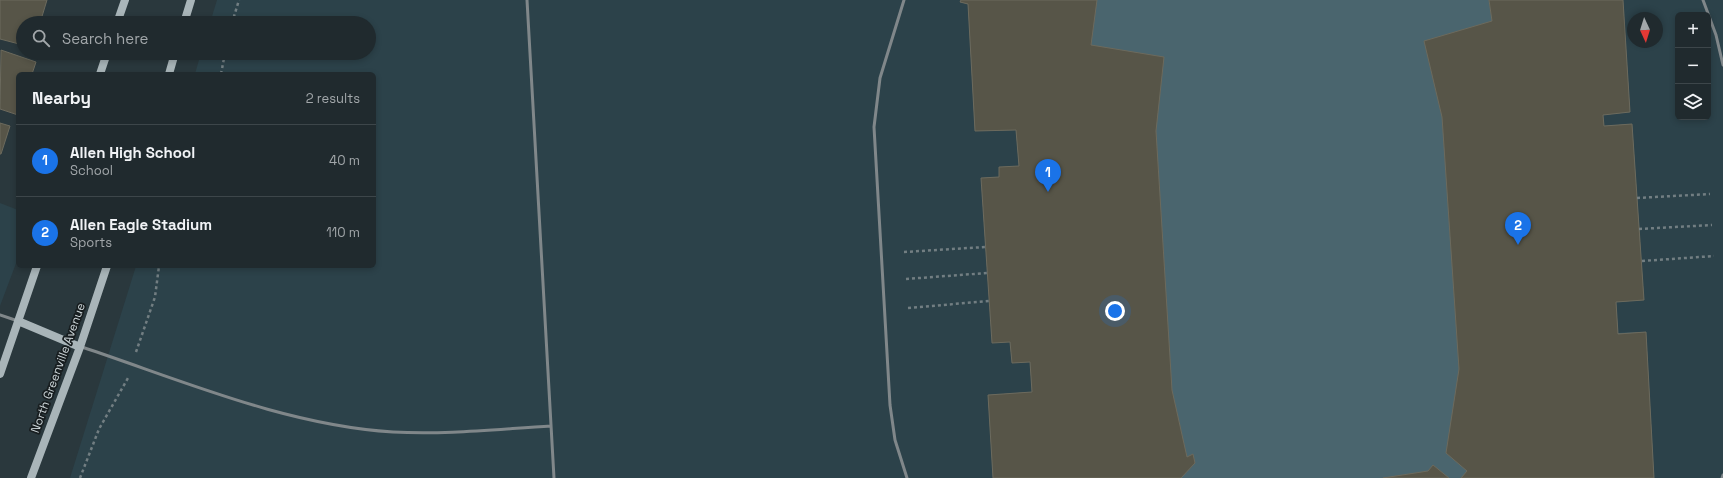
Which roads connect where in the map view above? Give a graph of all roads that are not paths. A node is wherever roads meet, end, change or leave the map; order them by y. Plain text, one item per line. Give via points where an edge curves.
1 (125, 0) edge
2 (191, 0) edge
3 (527, 0) edge
4 (904, 0) edge
5 (1703, 0) edge
6 (119, 16) edge
7 (186, 16) edge
8 (105, 60) edge
9 (173, 60) edge
10 (1723, 65) edge
11 (101, 72) edge
12 (170, 72) edge
13 (36, 268) edge
14 (106, 268) edge
15 (0, 315) edge
16 (18, 321) junction
17 (80, 346) junction
18 (0, 374) edge
19 (551, 426) junction
20 (1723, 475) edge
21 (31, 478) edge
22 (554, 478) edge
23 (907, 478) edge
24 (1722, 478) edge

1 - 6 main road
2 - 7 main road
3 - 19 lane
4 - 23 lane via 880,78 874,133 890,405 895,440
5 - 10 lane via 1716,35
8 - 11 main road
9 - 12 main road
13 - 16 main road
14 - 17 main road, North Greenville Avenue
15 - 16 lane
16 - 17 main road
16 - 18 main road
17 - 19 lane via 254,406 338,425 410,433
17 - 21 main road, North Greenville Avenue
19 - 22 lane
20 - 24 lane

